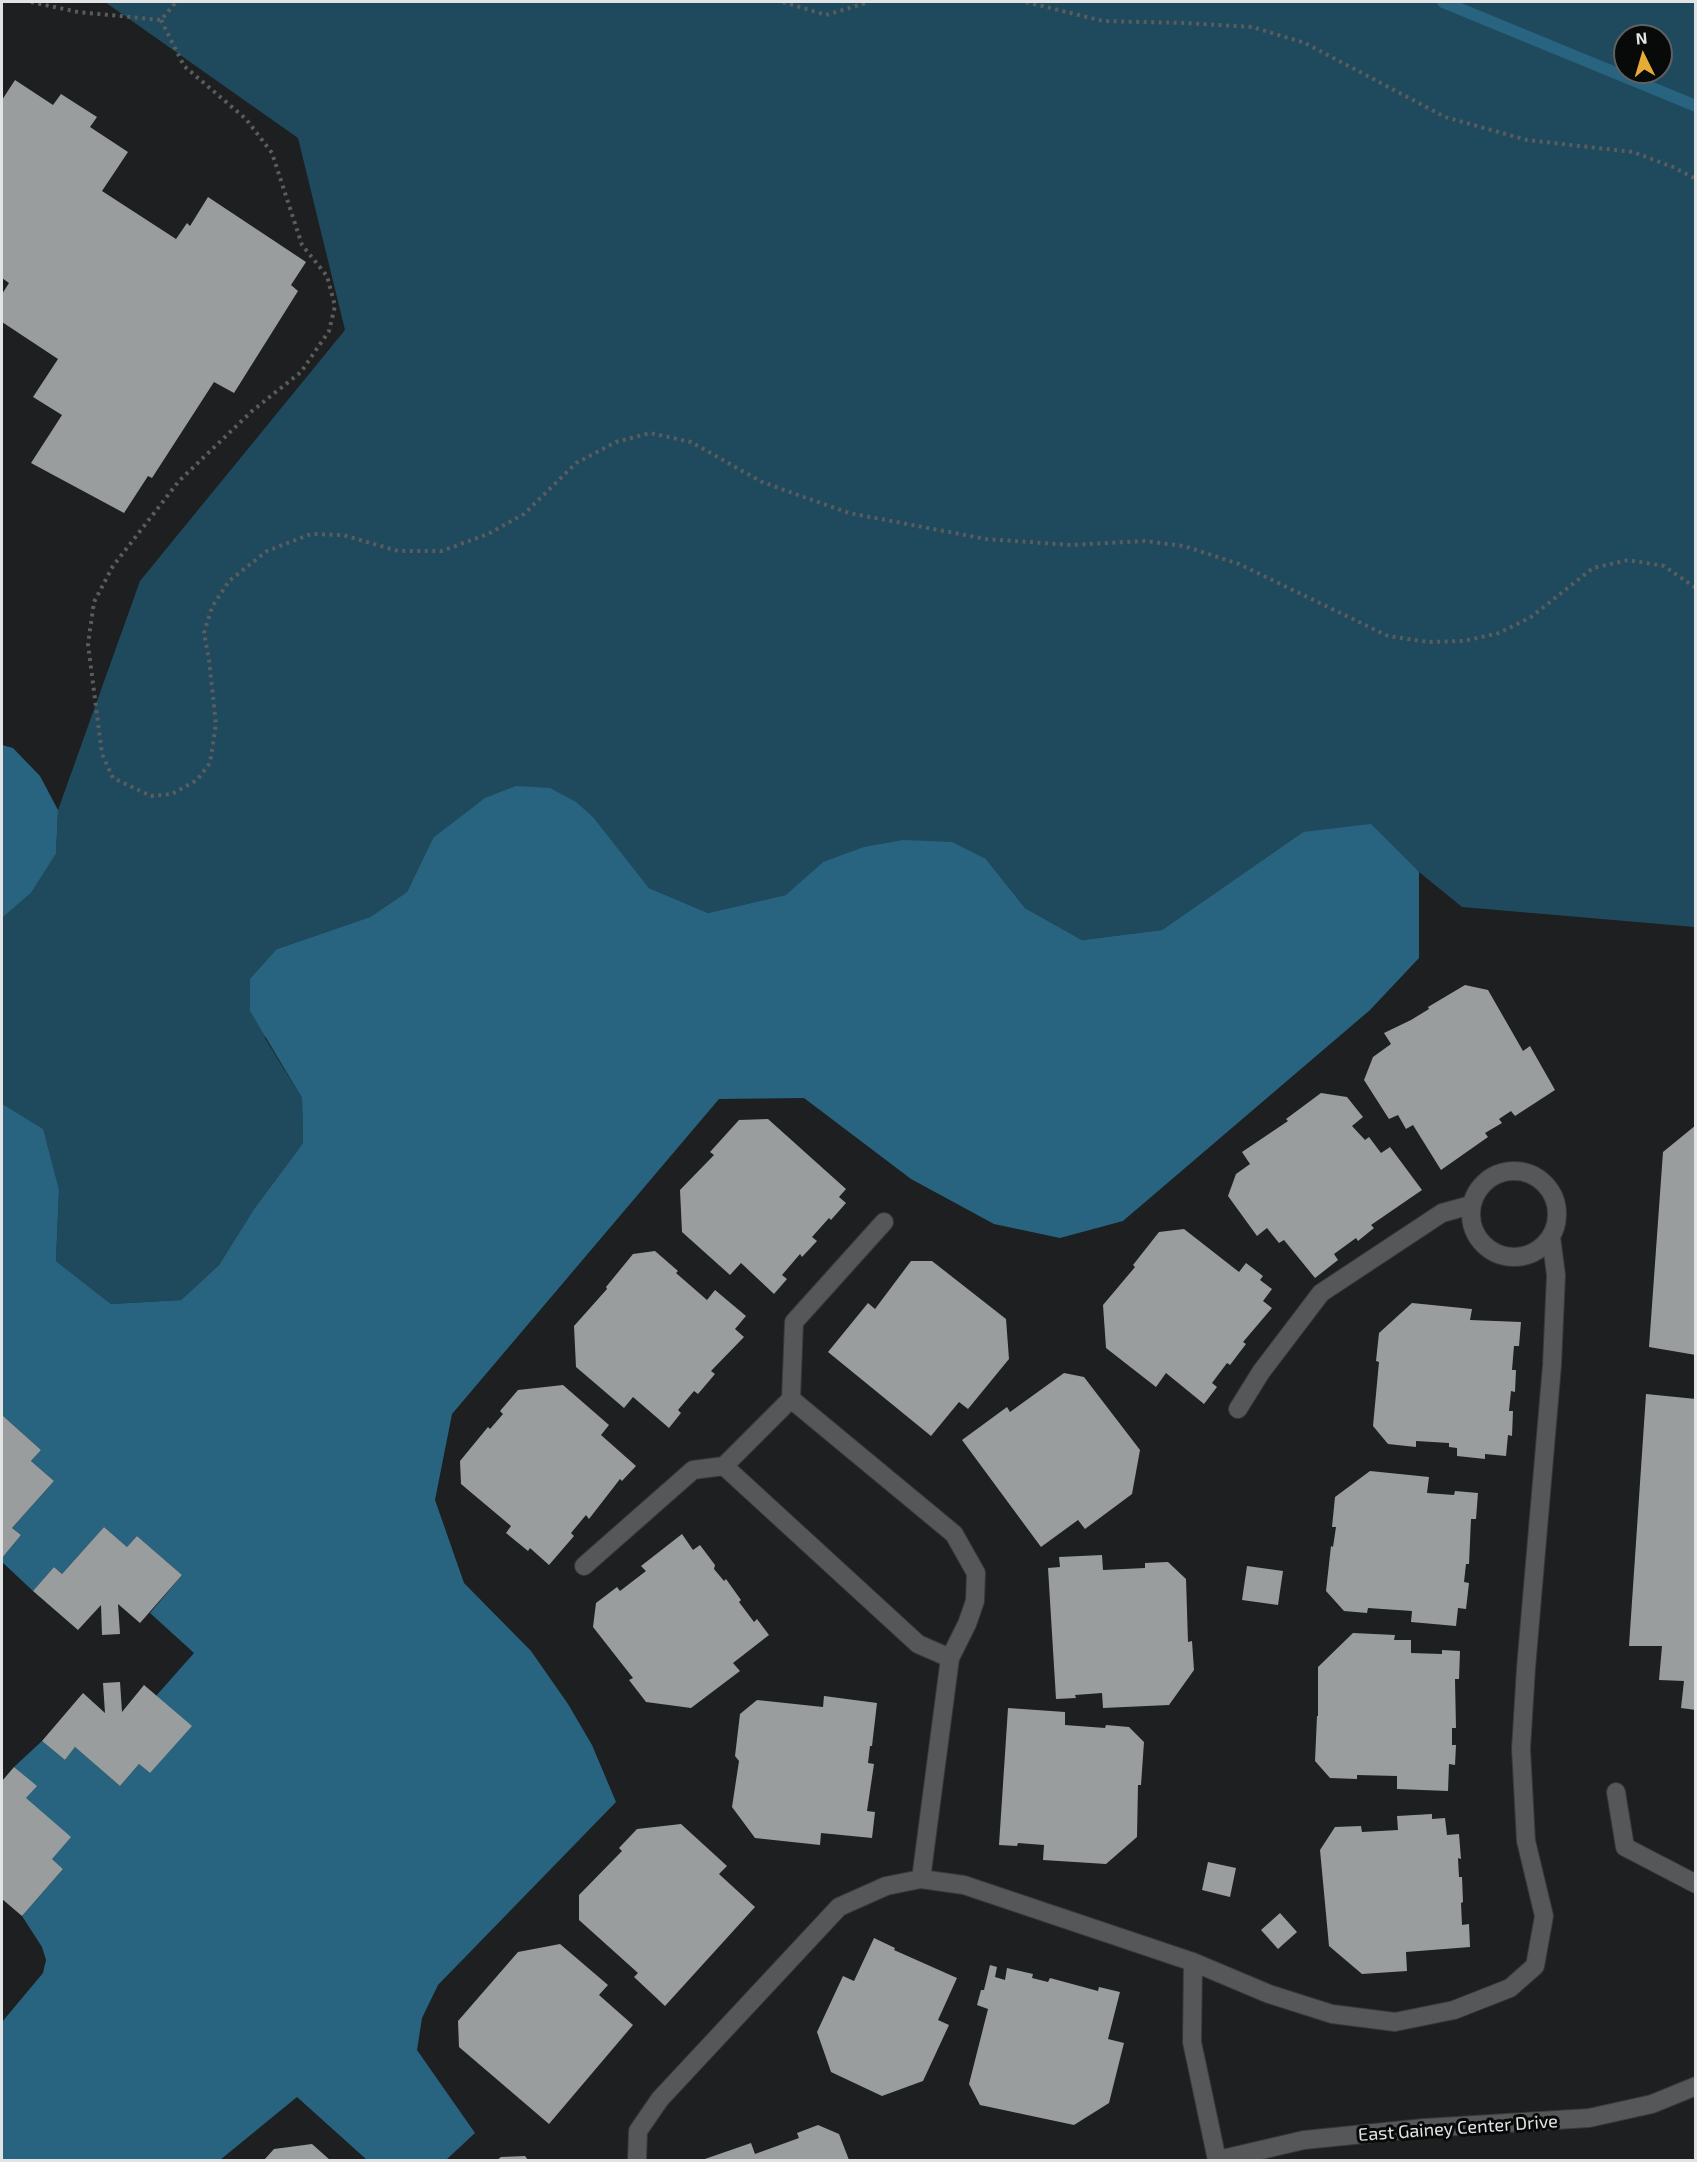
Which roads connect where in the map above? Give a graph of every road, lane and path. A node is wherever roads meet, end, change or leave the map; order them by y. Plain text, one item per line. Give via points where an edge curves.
1 (31, 2) edge
2 (176, 2) edge
3 (783, 2) edge
4 (869, 2) edge
5 (1026, 2) edge
6 (161, 20) junction
7 (1695, 179) edge
8 (1695, 588) edge
9 (1471, 1205) junction
10 (884, 1222) dead end
11 (1551, 1237) junction
12 (791, 1399) junction
13 (1238, 1409) dead end
14 (724, 1466) junction
15 (584, 1566) dead end
16 (950, 1659) junction
17 (1616, 1792) dead end
18 (921, 1879) junction
19 (1695, 1884) edge
20 (1193, 1962) junction
21 (1695, 2086) edge
22 (638, 2160) edge
23 (1217, 2160) edge

1 - 6 path via 78,12
2 - 6 path
3 - 4 path via 826,15
5 - 7 path via 1104,21 1252,27 1305,43 1444,117 1527,140 1633,152
6 - 8 path via 184,66 246,118 272,153 302,245 327,276 334,306 329,331 301,372 252,411 179,480 113,566 94,602 88,644 102,754 113,778 151,796 172,794 197,780 210,763 216,724 204,633 212,607 229,581 267,551 311,534 343,535 398,550 442,551 488,534 524,514 576,463 616,442 650,433 691,442 762,482 849,513 986,539 1071,545 1145,541 1184,546 1239,564 1388,636 1428,642 1499,633 1531,618 1593,568 1628,560 1664,566
9 - 11 street via 1470,1221 1480,1242 1496,1254 1516,1258 1531,1254
9 - 11 street via 1475,1193 1488,1178 1511,1170 1531,1173 1554,1195 1558,1211
9 - 13 street via 1442,1213 1321,1293
10 - 12 street via 794,1322
11 - 20 street via 1556,1275 1552,1365 1521,1749 1526,1841 1544,1916 1535,1966 1510,1988 1454,2010 1395,2022 1332,2013 1269,1994
12 - 14 street
12 - 16 street via 954,1534 976,1573 975,1601
14 - 15 street via 693,1470
14 - 16 street via 918,1644
16 - 18 street
17 - 19 street via 1624,1846
18 - 20 street via 964,1885
18 - 22 street via 886,1886 839,1907 660,2099 638,2131
20 - 23 street via 1192,2042
21 - 23 street, East Gainey Center Drive via 1652,2103 1589,2118 1304,2140

